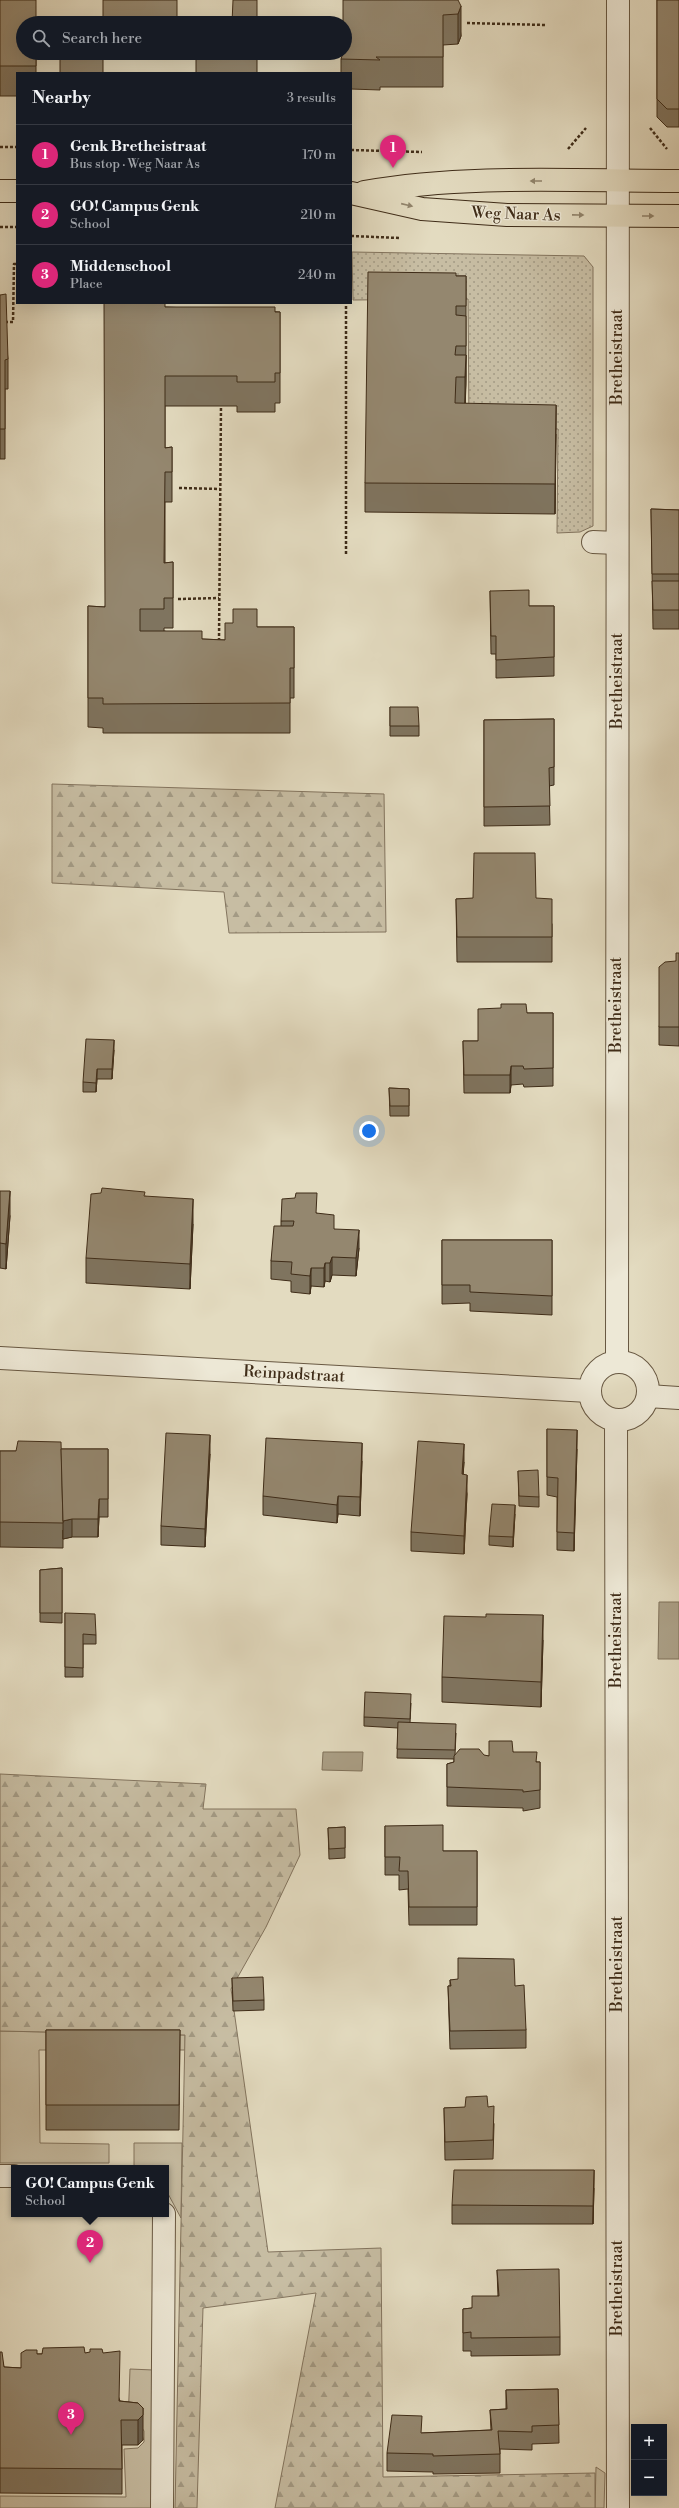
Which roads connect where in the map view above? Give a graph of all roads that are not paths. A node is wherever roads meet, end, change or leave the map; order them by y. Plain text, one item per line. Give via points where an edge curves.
1 (618, 0) edge
2 (617, 181) junction
3 (679, 181) edge
4 (0, 191) edge
5 (16, 191) edge
6 (353, 193) edge
7 (617, 216) junction
8 (679, 216) edge
9 (593, 542) dead end
10 (617, 543) junction
11 (0, 1358) edge
12 (617, 1362) junction
13 (588, 1391) junction
14 (648, 1396) junction
15 (679, 1398) edge
16 (616, 1420) junction
17 (0, 2176) edge
18 (11, 2176) edge
19 (164, 2217) edge
20 (162, 2508) edge
21 (618, 2508) edge

1 - 2 street, Bretheistraat
2 - 3 main road, Weg Naar As
2 -> 6 main road, Weg Naar As via 492,181 400,186
2 - 7 street, Bretheistraat
4 - 5 main road
6 -> 7 main road, Weg Naar As via 422,209 507,215
7 -> 8 main road, Weg Naar As
7 - 10 street, Bretheistraat
9 - 10 street
10 - 12 street, Bretheistraat
11 - 13 street, Reinpadstraat
12 - 13 street via 597,1370
12 - 14 street via 641,1371 648,1383
13 - 16 street via 599,1414
14 - 15 street
14 - 16 street via 646,1406 639,1414 630,1419
16 - 21 street, Bretheistraat
17 - 18 street
19 - 20 street

